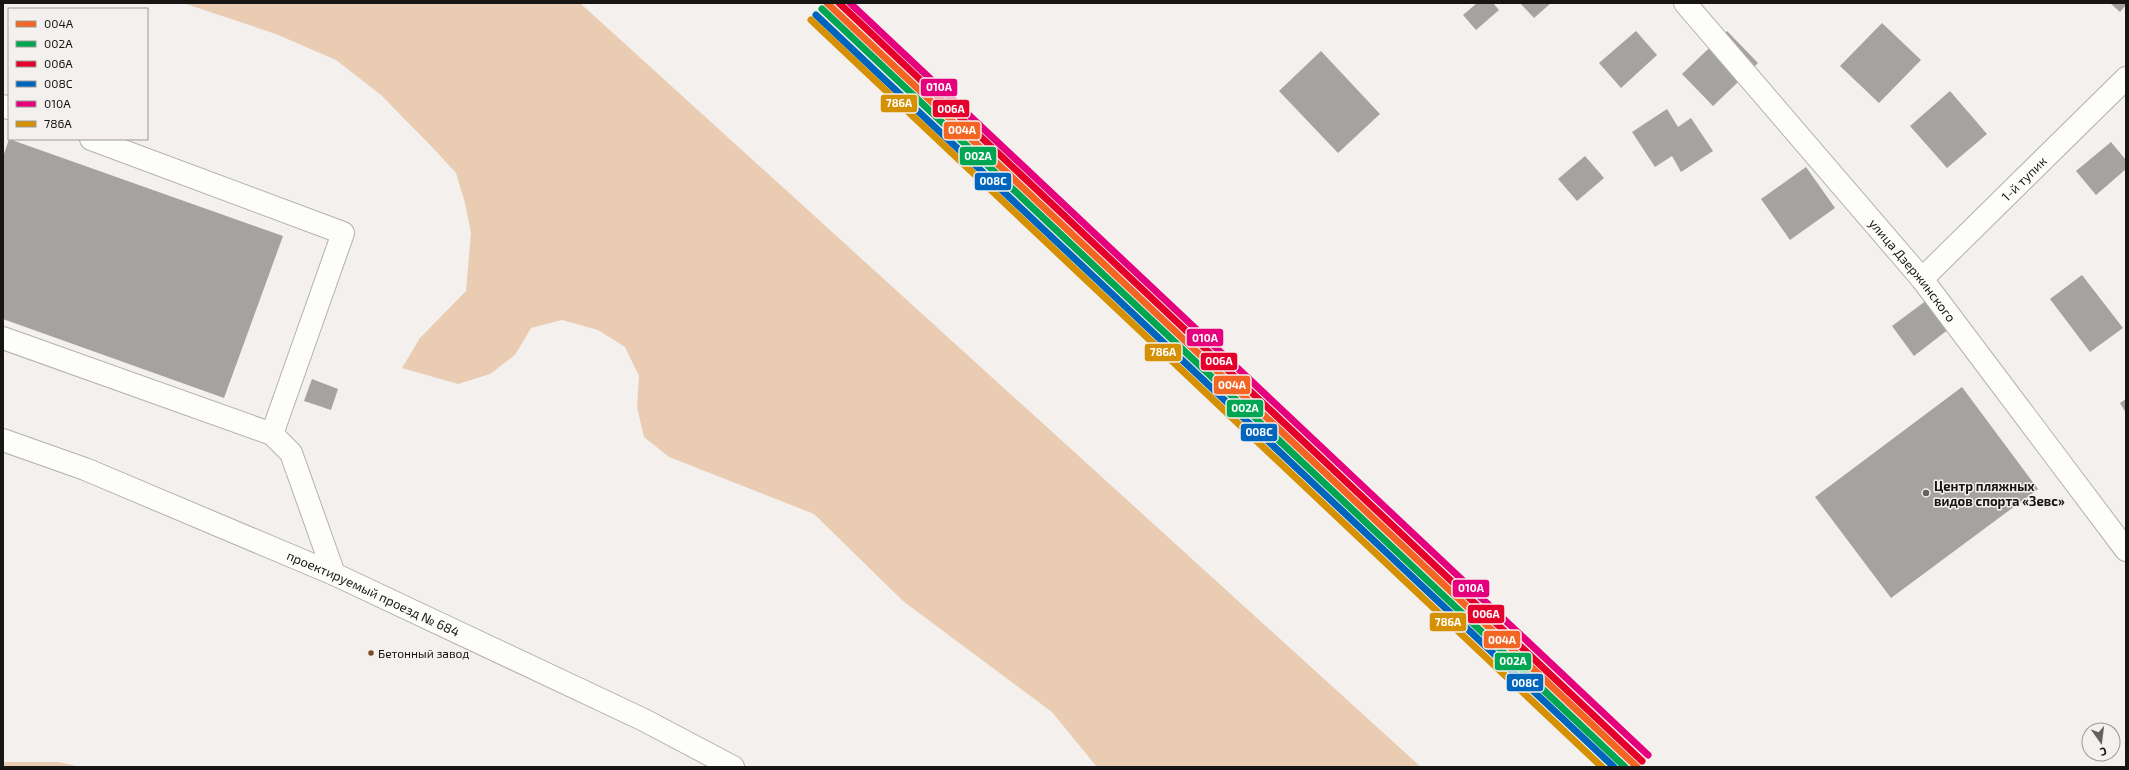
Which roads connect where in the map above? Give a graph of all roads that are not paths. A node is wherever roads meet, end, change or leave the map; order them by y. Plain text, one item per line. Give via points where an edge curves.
1 (1685, 3) edge
2 (2126, 78) edge
3 (94, 140) edge
4 (1922, 279) junction
5 (3, 338) edge
6 (272, 434) junction
7 (3, 440) edge
8 (2126, 550) edge
9 (334, 574) junction
10 (700, 759) edge
11 (734, 767) edge

1 - 4 street, улица Дзержинского
2 - 4 street, 1-й тупик
3 - 6 street via 343,233
4 - 8 street, улица Дзержинского
5 - 6 street
6 - 9 street via 291,453
7 - 9 street, проектируемый проезд № 684 via 86,469
9 - 10 street, проектируемый проезд № 684 via 644,720
10 - 11 street, проектируемый проезд № 684

